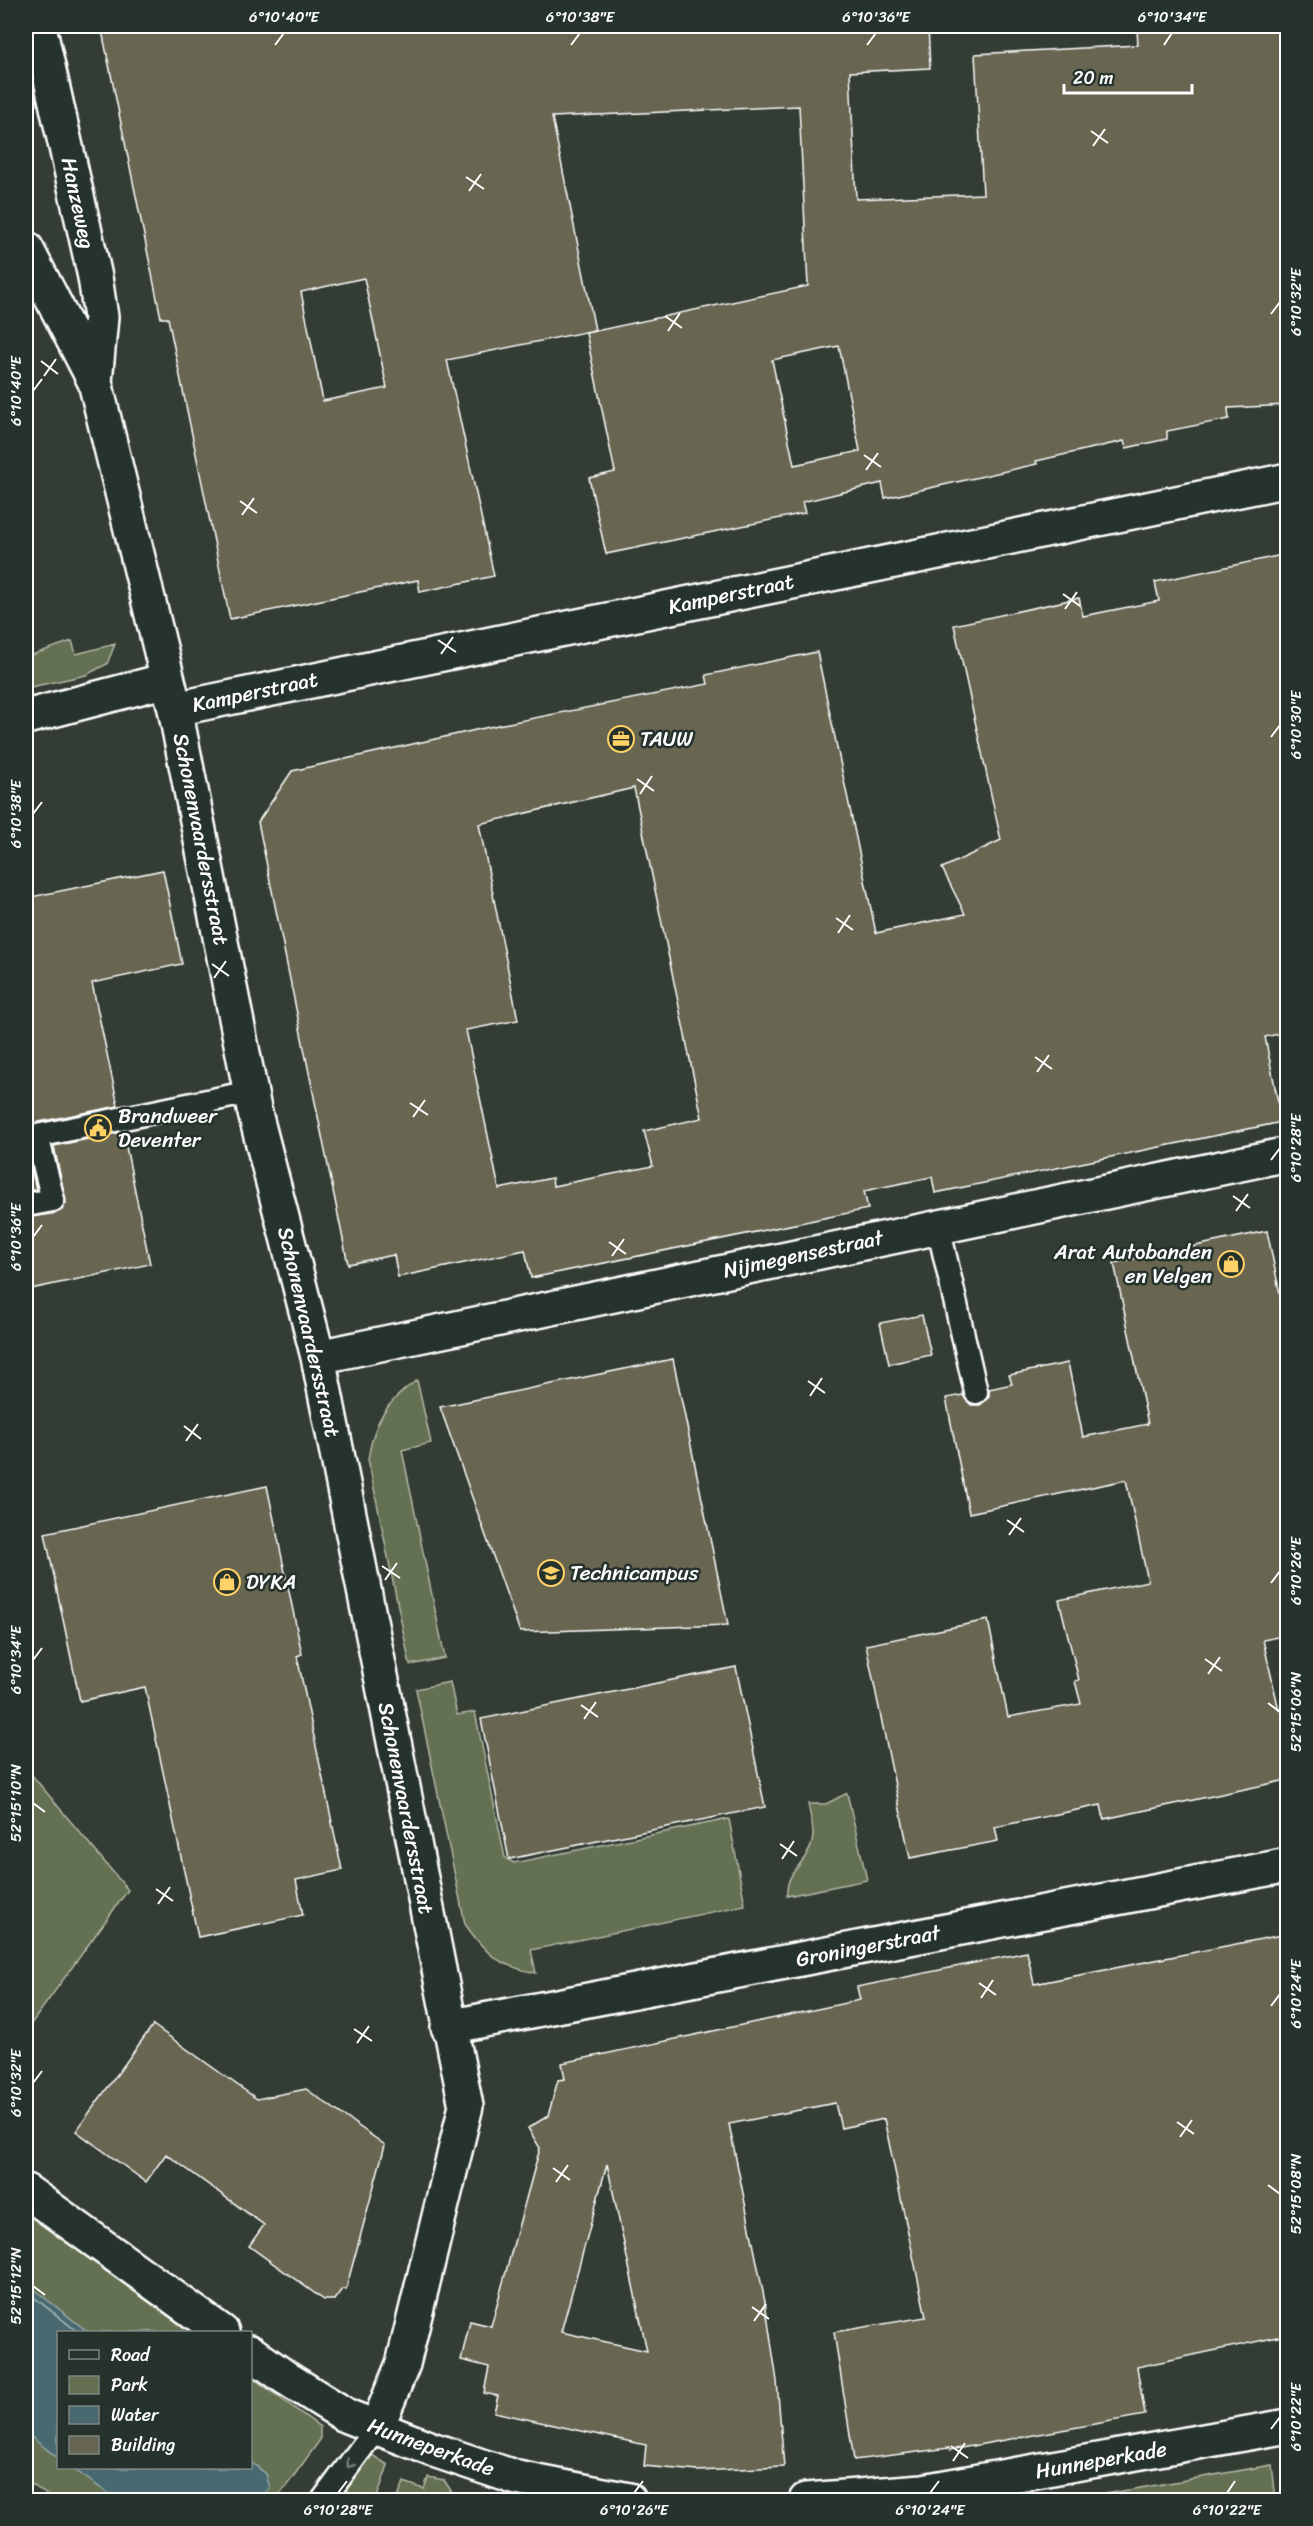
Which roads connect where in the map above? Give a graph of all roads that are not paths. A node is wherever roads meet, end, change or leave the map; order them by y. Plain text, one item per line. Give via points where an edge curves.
1 (39, 26) edge
2 (26, 248) edge
3 (94, 381) junction
4 (1287, 480) edge
5 (171, 694) junction
6 (26, 717) edge
7 (251, 1092) junction
8 (1287, 1154) edge
9 (26, 1205) edge
10 (938, 1226) junction
11 (318, 1357) junction
12 (976, 1392) dead end
13 (1287, 1866) edge
14 (448, 2027) junction
15 (26, 2191) edge
16 (221, 2331) edge
17 (252, 2353) edge
18 (1287, 2426) edge
19 (377, 2427) junction
20 (323, 2500) edge
21 (629, 2500) edge
22 (806, 2500) edge

1 - 3 street, Hanzeweg via 101,317
2 - 3 street, Schonenvaardersstraat
3 - 5 street, Schonenvaardersstraat
4 - 5 street, Kamperstraat
5 - 6 street, Kamperstraat
5 - 7 street, Schonenvaardersstraat
7 - 9 lane via 37,1136 52,1200
7 - 11 street, Schonenvaardersstraat
8 - 10 street, Nijmegensestraat
10 - 11 street, Nijmegensestraat
10 - 12 lane
11 - 14 street, Schonenvaardersstraat
13 - 14 street, Groningerstraat
14 - 19 street, Schonenvaardersstraat via 466,2106 403,2364
15 - 16 street
17 - 19 street, Hunneperkade via 347,2415
18 - 22 street, Hunneperkade via 923,2491
19 -> 20 lane
19 - 21 street, Hunneperkade via 517,2478

